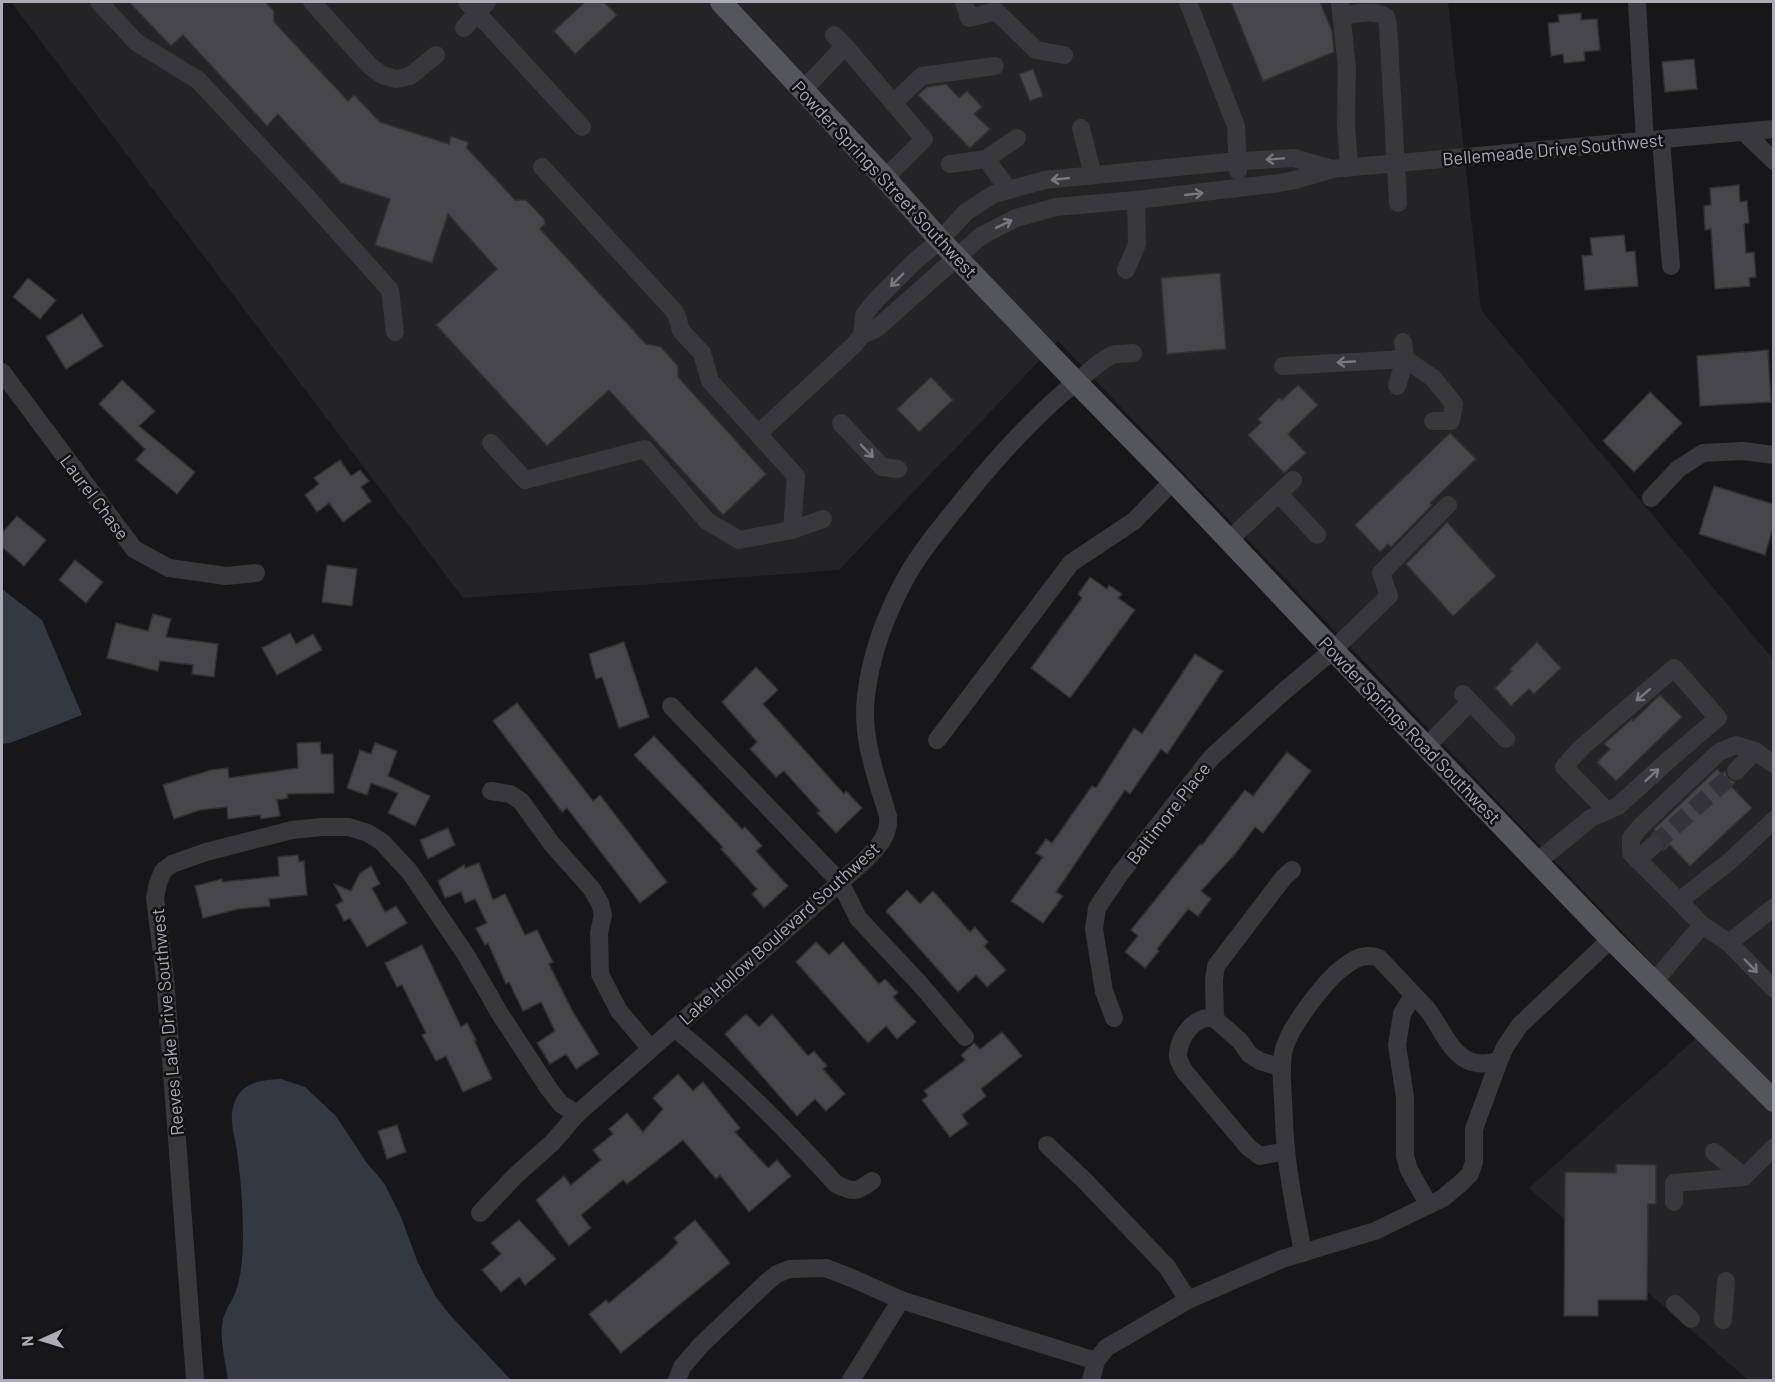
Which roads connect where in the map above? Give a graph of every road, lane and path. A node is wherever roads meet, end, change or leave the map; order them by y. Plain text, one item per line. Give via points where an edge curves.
1 (99, 2) edge
2 (312, 2) edge
3 (721, 2) edge
4 (964, 2) edge
5 (1188, 2) edge
6 (1637, 2) edge
7 (477, 5) edge
8 (1341, 8) edge
9 (464, 28) dead end
10 (436, 55) dead end
11 (1064, 55) dead end
12 (995, 66) dead end
13 (803, 90) junction
14 (893, 103) junction
15 (582, 127) dead end
16 (1082, 128) dead end
17 (1773, 129) edge
18 (1744, 132) junction
19 (1017, 138) dead end
20 (1653, 140) junction
21 (986, 159) junction
22 (1773, 161) edge
23 (1237, 162) junction
24 (1395, 163) junction
25 (950, 164) dead end
26 (543, 168) dead end
27 (1341, 168) junction
28 (1093, 175) junction
29 (885, 178) junction
30 (1239, 188) junction
31 (1008, 189) junction
32 (1136, 200) junction
33 (1398, 202) dead end
34 (940, 240) junction
35 (956, 257) junction
36 (1671, 266) dead end
37 (1126, 270) dead end
38 (395, 332) dead end
39 (862, 335) junction
40 (1404, 351) junction
41 (1132, 353) dead end
42 (1051, 355) joint
43 (1283, 366) dead end
44 (2, 372) edge
45 (1076, 382) junction
46 (1397, 386) dead end
47 (1434, 422) dead end
48 (841, 423) dead end
49 (759, 434) junction
50 (491, 443) dead end
51 (1773, 455) edge
52 (898, 469) dead end
53 (1293, 480) dead end
54 (1173, 481) junction
55 (1279, 494) junction
56 (1652, 498) dead end
57 (1448, 505) dead end
58 (823, 519) dead end
59 (792, 530) junction
60 (1317, 535) dead end
61 (1229, 540) junction
62 (256, 573) dead end
63 (1333, 650) junction
64 (671, 706) dead end
65 (1506, 739) dead end
66 (937, 740) dead end
67 (1426, 747) junction
68 (1755, 751) junction
69 (1773, 764) edge
70 (1736, 771) tunnel mouth
71 (491, 791) dead end
72 (1606, 810) junction
73 (1773, 820) edge
74 (1654, 845) tunnel mouth
75 (1637, 860) junction
76 (1537, 862) junction
77 (1292, 870) dead end
78 (840, 882) junction
79 (1679, 901) junction
80 (1773, 907) edge
81 (1702, 925) junction
82 (1611, 939) junction
83 (1729, 943) junction
84 (1654, 981) junction
85 (1773, 990) edge
86 (1413, 995) junction
87 (1114, 1018) dead end
88 (1215, 1019) junction
89 (674, 1028) junction
90 (965, 1037) dead end
91 (651, 1049) junction
92 (1499, 1062) junction
93 (1282, 1068) junction
94 (1773, 1101) edge
95 (577, 1114) junction
96 (1047, 1144) dead end
97 (1773, 1147) edge
98 (1286, 1151) junction
99 (1714, 1152) dead end
100 (1744, 1177) junction
101 (872, 1181) dead end
102 (1674, 1202) dead end
103 (1429, 1205) junction
104 (480, 1213) dead end
105 (1303, 1253) junction
106 (1726, 1281) dead end
107 (901, 1300) junction
108 (1188, 1300) junction
109 (1675, 1304) dead end
110 (1691, 1319) dead end
111 (1723, 1320) dead end
112 (1095, 1361) junction
113 (195, 1380) edge
114 (677, 1380) edge
115 (851, 1380) edge
116 (1091, 1380) edge

1 - 38 street via 136,42 198,80 321,213 390,290
2 - 10 street via 382,75 403,79
3 - 13 main road, Powder Springs Street Southwest
4 - 11 street via 969,18 996,11 1036,50
5 - 23 street via 1236,126
6 - 20 street
7 - 9 street
7 - 15 street
8 - 24 street via 1386,17
8 - 27 street via 1347,68
12 - 14 street via 921,76
13 - 14 street via 839,41
13 - 29 main road, Powder Springs Street Southwest
14 - 29 street via 924,139
16 - 28 street
17 - 18 street, Bellemeade Drive Southwest
18 - 20 street, Bellemeade Drive Southwest
18 - 22 street
19 - 21 street
20 - 24 street, Bellemeade Drive Southwest
20 - 36 street
21 - 25 street
21 - 31 street
27 -> 23 street, Bellemeade Drive Southwest via 1294,158
23 - 28 street, Bellemeade Drive Southwest
23 - 30 street
24 - 27 street, Bellemeade Drive Southwest
24 - 33 street
26 - 49 street via 674,311 681,331 702,353 710,381
27 - 30 street, Bellemeade Drive Southwest
28 -> 31 street, Bellemeade Drive Southwest
29 - 34 main road, Powder Springs Street Southwest
32 -> 30 street, Bellemeade Drive Southwest
31 - 34 street, Bellemeade Drive Southwest via 978,203
35 -> 32 street, Bellemeade Drive Southwest via 981,236 1016,218 1056,207
32 - 37 street via 1137,244
34 - 35 main road, Powder Springs Street Southwest
34 -> 39 street, Bellemeade Drive Southwest via 864,315
35 - 39 street, Bellemeade Drive Southwest via 876,329
35 - 42 main road, Powder Springs Street Southwest
39 - 49 street
40 -> 43 street
40 - 46 street
40 - 47 street via 1454,404 1451,421
41 - 45 street, Lake Hollow Boulevard Southwest via 1111,355
42 - 45 main road, Powder Springs Road Southwest
44 - 62 street, Laurel Chase via 134,549 169,568 226,576
45 - 54 main road, Powder Springs Road Southwest
45 - 78 street, Lake Hollow Boulevard Southwest via 1032,420 966,495 929,542 894,602 871,668 864,719 867,748 889,827 879,846
48 -> 52 street via 882,467
49 - 59 street via 796,476
50 - 59 street via 525,480 645,449 707,521 739,540
51 - 56 street via 1743,451 1702,453 1678,469
53 - 55 street
54 - 61 main road, Powder Springs Road Southwest
54 - 66 street via 1134,521 1071,563
55 - 60 street
55 - 61 street
57 - 63 street, Baltimore Place via 1382,573 1389,596
58 - 59 street
61 - 63 main road, Powder Springs Road Southwest
63 - 67 main road, Powder Springs Road Southwest
63 - 87 street, Baltimore Place via 1211,758 1097,908 1094,929 1098,958
64 - 78 street
65 - 67 street via 1467,698
67 - 76 main road, Powder Springs Road Southwest
68 - 69 street
68 - 70 street
68 - 75 street via 1736,745 1719,752 1631,838 1631,853
71 - 91 street via 510,794 521,801 591,888 603,915 599,933 600,974 619,1011
72 -> 72 street via 1618,806 1718,718 1674,668 1564,767
72 - 76 street
73 - 79 street
74 - 75 street
75 - 79 street
76 - 82 main road, Powder Springs Road Southwest
77 - 88 street via 1216,966
78 - 89 street, Lake Hollow Boulevard Southwest
78 - 90 street via 858,918
79 - 81 street
80 - 83 street
81 - 83 street
81 - 84 street
82 - 84 main road, Powder Springs Road Southwest
82 - 92 street via 1520,1025
83 -> 85 street
84 - 94 main road, Powder Springs Road Southwest
86 - 92 street via 1455,1051 1477,1064
86 - 93 street via 1379,958 1364,955 1346,964 1301,1016 1283,1050
86 - 103 street via 1402,1014 1397,1045 1405,1097 1405,1156
88 - 93 street via 1249,1054
88 - 98 street via 1204,1017 1187,1030 1180,1043 1179,1062 1248,1147 1260,1156
89 - 91 street, Lake Hollow Boulevard Southwest
89 - 101 street via 712,1058 836,1184 860,1190
91 - 95 street, Lake Hollow Boulevard Southwest
92 - 103 street via 1474,1129 1470,1174
93 - 98 street
95 - 104 street, Lake Hollow Boulevard Southwest
95 - 113 street, Reeves Lake Drive Southwest via 561,1104 549,1089 409,871 368,832 349,827 292,830 172,864 163,871 155,898 165,978
96 - 108 street via 1167,1267
97 - 100 street
98 - 105 street
99 - 100 street
100 - 102 street via 1674,1183
103 - 105 street via 1375,1232
105 - 108 street
106 - 111 street
107 - 112 street
107 - 114 street via 825,1268 789,1269 766,1283 701,1345 682,1367
107 - 115 street
108 - 112 street via 1106,1348
109 - 110 street
112 - 116 street

